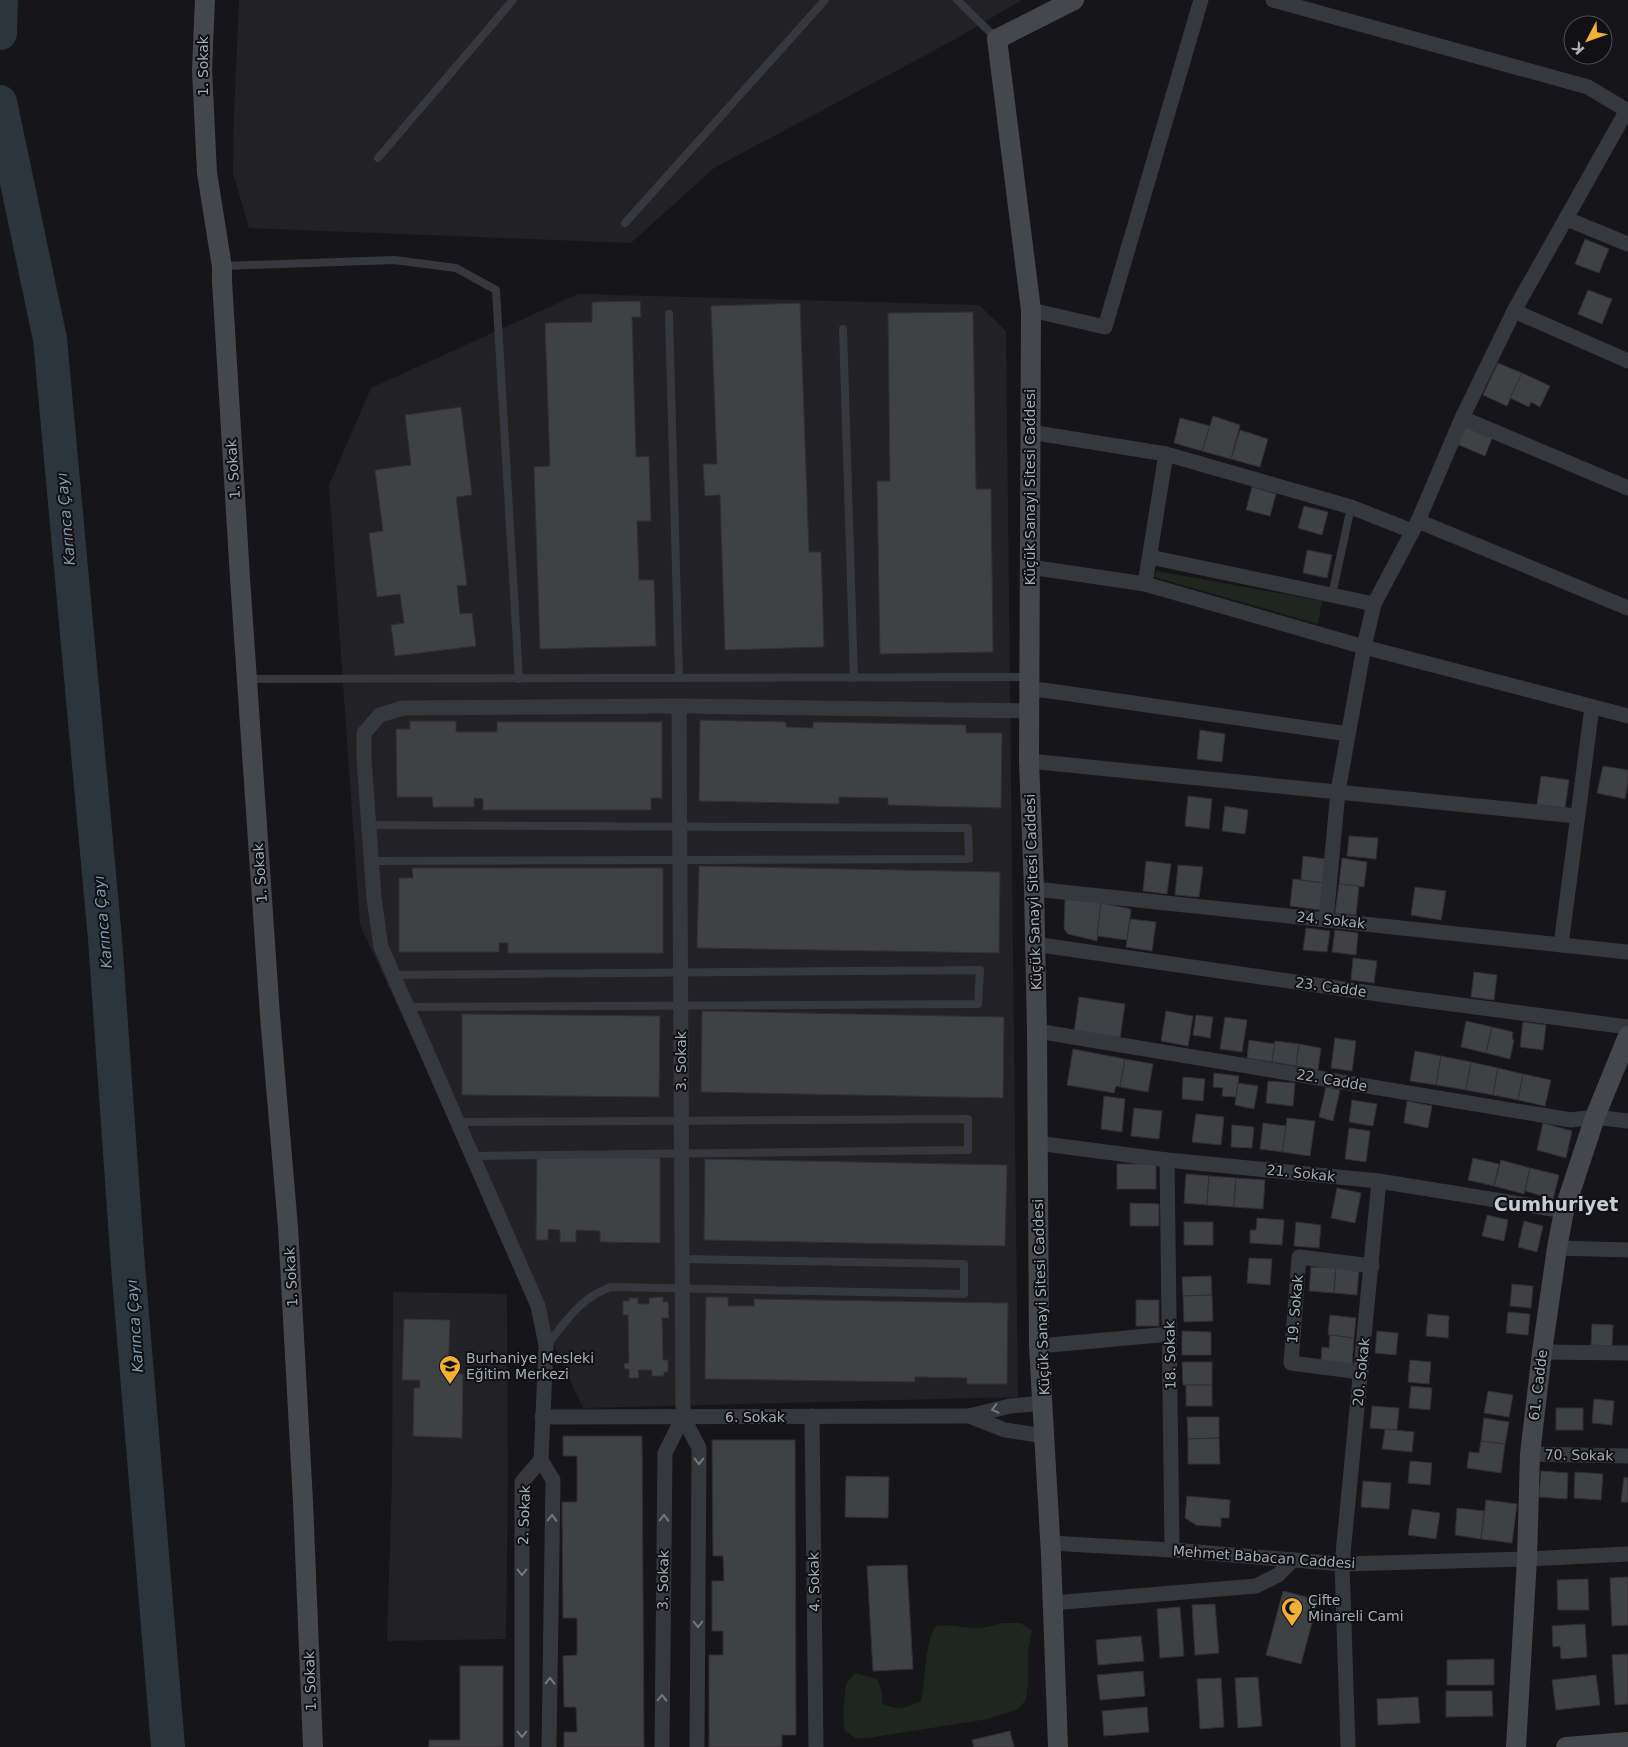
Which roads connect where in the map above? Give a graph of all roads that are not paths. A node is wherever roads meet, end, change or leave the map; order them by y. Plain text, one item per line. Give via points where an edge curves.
1 (205, 0) edge
2 (513, 0) edge
3 (826, 0) edge
4 (957, 0) edge
5 (1074, 0) edge
6 (1201, 0) edge
7 (1273, 0) edge
8 (997, 39) junction
9 (1627, 111) edge
10 (378, 158) dead end
11 (1567, 218) junction
12 (625, 223) dead end
13 (1628, 244) edge
14 (222, 266) junction
15 (1031, 310) junction
16 (1514, 311) junction
17 (669, 314) dead end
18 (843, 329) dead end
19 (1628, 361) edge
20 (1462, 418) junction
21 (1030, 432) junction
22 (1166, 454) junction
23 (1628, 488) edge
24 (1351, 507) junction
25 (1415, 526) junction
26 (1150, 557) junction
27 (1030, 567) junction
28 (1145, 584) junction
29 (1332, 595) junction
30 (1374, 604) junction
31 (1628, 608) edge
32 (1364, 647) junction
33 (680, 678) junction
34 (854, 678) junction
35 (247, 679) junction
36 (519, 679) junction
37 (1029, 684) junction
38 (679, 706) junction
39 (1592, 707) junction
40 (1029, 711) junction
41 (1628, 716) edge
42 (1348, 734) junction
43 (1029, 761) junction
44 (1338, 791) junction
45 (1577, 816) junction
46 (369, 825) junction
47 (680, 827) junction
48 (680, 860) junction
49 (372, 861) junction
50 (1034, 889) junction
51 (1326, 920) junction
52 (1034, 944) junction
53 (1561, 945) junction
54 (1628, 952) edge
55 (680, 973) junction
56 (394, 975) junction
57 (680, 1006) junction
58 (408, 1007) junction
59 (1628, 1027) edge
60 (1037, 1031) junction
61 (1628, 1036) edge
62 (1595, 1117) junction
63 (681, 1121) junction
64 (1628, 1121) edge
65 (458, 1122) junction
66 (1037, 1143) junction
67 (681, 1154) junction
68 (473, 1156) junction
69 (1167, 1160) junction
70 (1379, 1181) junction
71 (1564, 1211) junction
72 (1557, 1248) junction
73 (1628, 1250) edge
74 (682, 1259) junction
75 (1372, 1266) junction
76 (681, 1289) junction
77 (1170, 1334) junction
78 (546, 1345) junction
79 (1039, 1346) junction
80 (1542, 1352) junction
81 (1628, 1353) edge
82 (1361, 1372) junction
83 (1044, 1403) junction
84 (683, 1416) junction
85 (812, 1416) junction
86 (969, 1416) junction
87 (542, 1417) junction
88 (1044, 1436) junction
89 (1530, 1454) junction
90 (1628, 1456) edge
91 (541, 1460) junction
92 (1051, 1543) junction
93 (1172, 1550) junction
94 (1628, 1554) edge
95 (1293, 1560) junction
96 (1527, 1560) junction
97 (1342, 1564) junction
98 (1053, 1603) junction
99 (1628, 1742) edge
100 (313, 1747) edge
101 (522, 1747) edge
102 (549, 1747) edge
103 (662, 1747) edge
104 (697, 1747) edge
105 (816, 1747) edge
106 (1058, 1747) edge
107 (1348, 1747) edge
108 (1516, 1747) edge
109 (1566, 1747) edge

1 - 14 street, 1. Sokak via 202,70 207,173
2 - 10 lane
3 - 12 lane
4 - 8 lane
5 - 8 street
6 - 15 street via 1104,327
7 - 9 street via 1588,87
8 - 15 street, Küçük Sanayi Sitesi Caddesi
9 - 11 street
11 - 13 street
11 - 16 street
14 - 35 street, 1. Sokak
14 - 36 lane via 394,260 456,268 496,290
15 - 21 street, Küçük Sanayi Sitesi Caddesi
16 - 19 street
16 - 20 street
17 - 33 lane
18 - 34 lane
20 - 23 street
20 - 25 street
21 - 22 street
21 - 27 street, Küçük Sanayi Sitesi Caddesi
22 - 24 street
22 - 26 street
24 - 25 street
24 - 29 lane
25 - 30 street
25 - 31 street
26 - 28 street
26 - 29 street
27 - 28 street
27 - 37 street, Küçük Sanayi Sitesi Caddesi
28 - 32 street
29 - 30 street
30 - 32 street
32 - 39 street
32 - 42 street
33 - 34 lane
33 - 36 lane
34 - 37 lane
35 - 36 lane
35 - 100 street, 1. Sokak via 288,1227
37 - 40 street, Küçük Sanayi Sitesi Caddesi
37 - 42 street via 1044,690
38 - 40 street
38 - 46 street via 403,708 380,715 364,733
38 - 47 street, 3. Sokak
39 - 41 street
39 - 45 street
40 - 43 street, Küçük Sanayi Sitesi Caddesi
42 - 44 street
43 - 44 street
43 - 50 street, Küçük Sanayi Sitesi Caddesi
44 - 45 street
44 - 51 street
45 - 53 street
46 - 47 lane
46 - 49 street
47 - 48 street, 3. Sokak
47 - 48 lane via 968,828 969,859
48 - 49 lane
48 - 55 street, 3. Sokak
49 - 56 street via 381,947
50 - 51 street, 24. Sokak
50 - 52 street, Küçük Sanayi Sitesi Caddesi
51 - 53 street, 24. Sokak
52 - 59 street, 23. Cadde
52 - 60 street, Küçük Sanayi Sitesi Caddesi
53 - 54 street, 24. Sokak
55 - 56 lane
55 - 57 street, 3. Sokak
55 - 57 lane via 980,970 978,1004
56 - 58 street
57 - 58 lane
57 - 63 street, 3. Sokak
58 - 65 street
60 - 62 street, 22. Cadde via 1571,1120
60 - 66 street, Küçük Sanayi Sitesi Caddesi
61 - 62 street, 61. Cadde
62 - 64 street, 22. Cadde
62 - 71 street, 61. Cadde
63 - 65 lane
63 - 67 street, 3. Sokak
63 - 67 lane via 968,1119 968,1150
65 - 68 street
66 - 69 street, 21. Sokak
66 - 79 street, Küçük Sanayi Sitesi Caddesi
67 - 68 lane
67 - 74 street, 3. Sokak
68 - 78 street via 538,1306
69 - 70 street, 21. Sokak
69 - 77 street, 18. Sokak
70 - 71 street, 21. Sokak
70 - 75 street, 20. Sokak
71 - 72 street, 61. Cadde
72 - 73 street
72 - 80 street, 61. Cadde
74 - 76 street, 3. Sokak
74 - 76 lane via 964,1264 964,1294
75 - 82 street, 20. Sokak
75 - 82 street, 19. Sokak via 1300,1257 1291,1363
76 - 78 lane via 611,1287 601,1291 578,1305
76 - 84 street, 3. Sokak
77 - 79 street
77 - 93 street, 18. Sokak
78 - 87 street
79 - 83 street, Küçük Sanayi Sitesi Caddesi
80 - 81 street
80 - 89 street, 61. Cadde
82 - 97 street, 20. Sokak
83 -> 86 street via 1010,1406
83 - 88 street, Küçük Sanayi Sitesi Caddesi
84 - 85 street, 6. Sokak
84 - 87 street, 6. Sokak
103 -> 84 street, 3. Sokak via 665,1453
84 -> 104 street, 3. Sokak via 699,1448
85 - 86 street, 6. Sokak
85 - 105 street, 4. Sokak
86 - 88 street via 1005,1430
87 - 91 street
88 - 92 street, Küçük Sanayi Sitesi Caddesi
89 - 90 street, 70. Sokak
89 - 96 street, 61. Cadde
91 -> 101 street, 2. Sokak via 522,1482
102 -> 91 street, 2. Sokak via 553,1480
92 - 93 street, Mehmet Babacan Caddesi
92 - 98 street, Küçük Sanayi Sitesi Caddesi
93 - 95 street, Mehmet Babacan Caddesi
94 - 96 street, Mehmet Babacan Caddesi
95 - 97 street, Mehmet Babacan Caddesi
95 - 98 street via 1278,1575 1256,1586
96 - 97 street, Mehmet Babacan Caddesi
96 - 108 street, 61. Cadde
97 - 107 street, 20. Sokak
98 - 106 street, Küçük Sanayi Sitesi Caddesi
99 - 109 street

